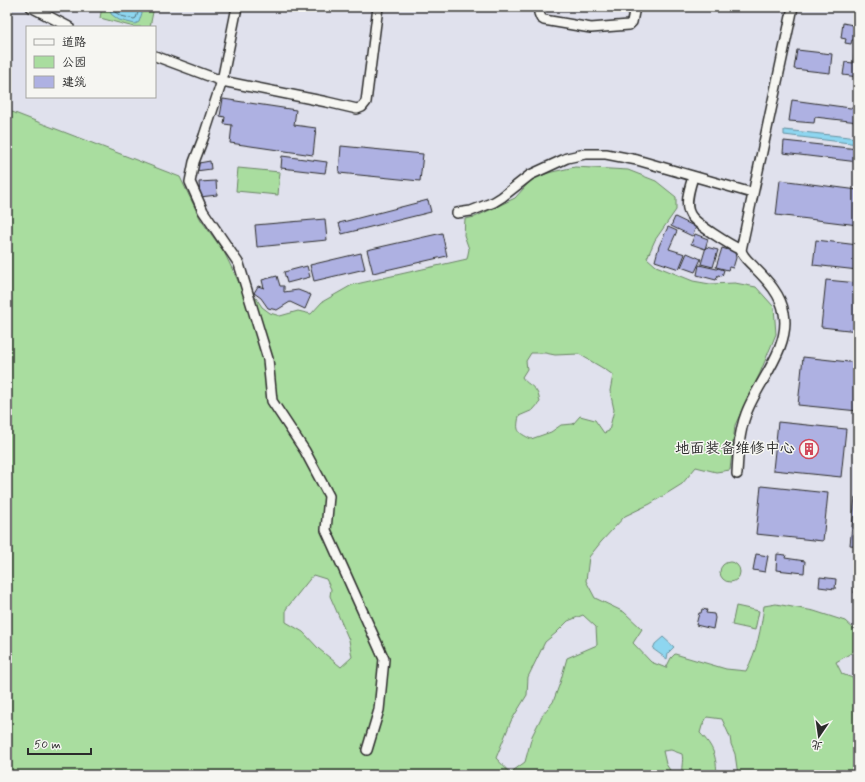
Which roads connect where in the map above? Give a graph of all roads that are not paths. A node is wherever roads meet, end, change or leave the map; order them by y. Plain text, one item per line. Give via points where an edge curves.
1 (30, 7) edge
2 (237, 7) edge
3 (378, 7) edge
4 (540, 7) edge
5 (635, 7) edge
6 (793, 7) edge
7 (67, 26) edge
8 (156, 56) edge
9 (222, 81) junction
10 (693, 177) junction
11 (752, 193) junction
12 (457, 213) dead end
13 (741, 250) junction
14 (737, 474) dead end
15 (367, 750) dead end

1 - 7 street
2 - 9 street
3 - 9 street via 366,102 357,110
4 - 5 street via 539,14 544,20 591,28 629,25
6 - 11 street
8 - 9 street
9 - 15 street via 194,162 190,182 203,212 239,264 268,360 272,401 305,450 329,496 326,530 384,659 379,710
10 - 11 street
10 - 12 street via 637,160 606,154 585,154 567,158 530,175 494,202 471,211
10 - 13 street via 689,190 690,215
11 - 13 street
13 - 14 street via 742,256 766,279 776,293 783,305 785,316 779,348 742,424

